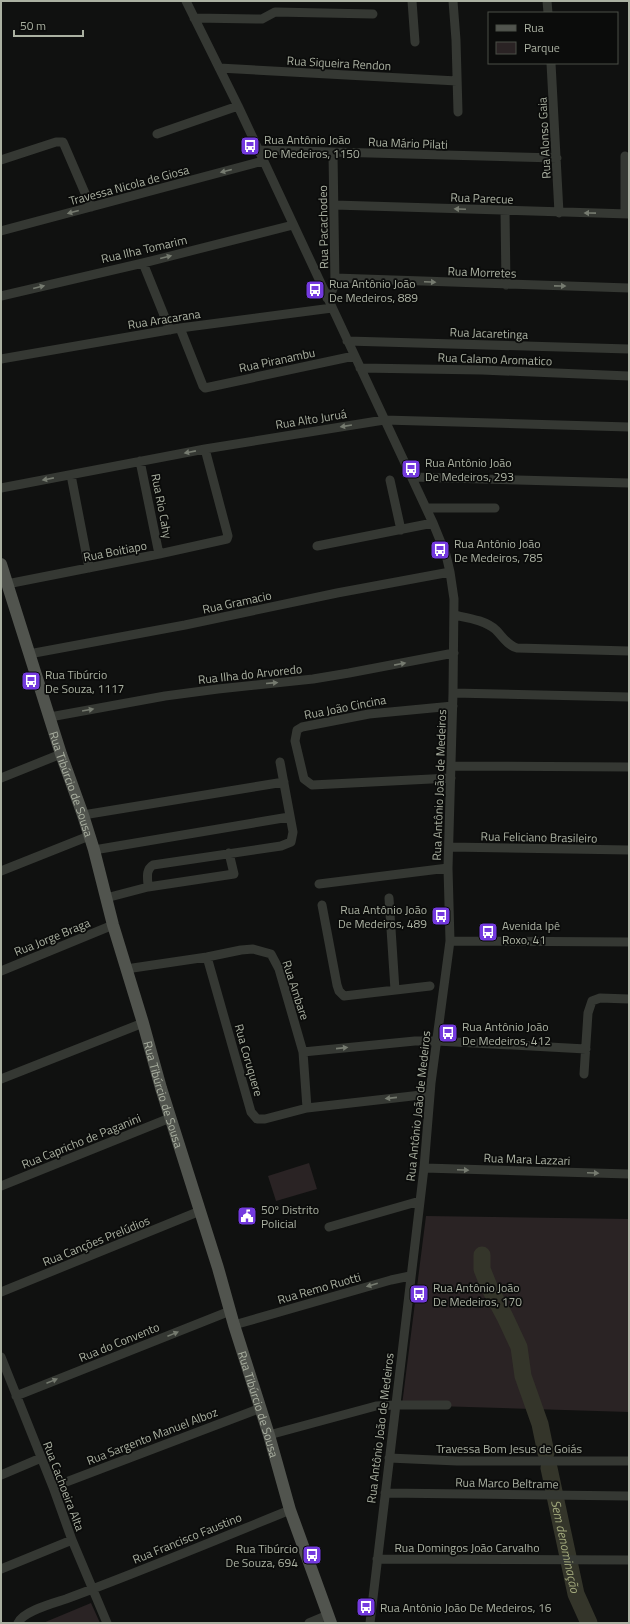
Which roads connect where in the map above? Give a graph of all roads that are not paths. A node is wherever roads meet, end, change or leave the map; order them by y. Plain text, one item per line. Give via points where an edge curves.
1 (186, 1) edge
2 (412, 1) edge
3 (453, 1) edge
4 (547, 1) edge
5 (548, 12) edge
6 (373, 14) dead end
7 (194, 18) junction
8 (415, 42) dead end
9 (551, 64) edge
10 (220, 68) junction
11 (457, 82) junction
12 (238, 106) junction
13 (458, 112) dead end
14 (157, 134) dead end
15 (258, 150) junction
16 (333, 153) junction
17 (625, 156) dead end
18 (557, 158) junction
19 (1, 160) edge
20 (263, 161) junction
21 (334, 205) junction
22 (91, 207) junction
23 (505, 211) junction
24 (559, 213) junction
25 (627, 214) edge
26 (293, 225) junction
27 (1, 232) edge
28 (143, 263) junction
29 (335, 278) junction
30 (506, 285) junction
31 (629, 288) edge
32 (1, 296) edge
33 (327, 298) junction
34 (332, 308) junction
35 (180, 328) junction
36 (170, 330) junction
37 (347, 341) junction
38 (629, 349) edge
39 (354, 356) junction
40 (1, 359) edge
41 (360, 368) junction
42 (629, 376) edge
43 (384, 420) junction
44 (629, 428) edge
45 (205, 449) junction
46 (140, 461) junction
47 (72, 474) junction
48 (412, 477) junction
49 (390, 480) dead end
50 (629, 483) edge
51 (1, 488) edge
52 (427, 508) junction
53 (495, 508) dead end
54 (433, 523) junction
55 (402, 530) junction
56 (318, 546) dead end
57 (159, 554) junction
58 (1, 564) edge
59 (90, 568) junction
60 (450, 572) junction
61 (7, 584) junction
62 (454, 616) junction
63 (629, 651) edge
64 (454, 653) junction
65 (29, 654) junction
66 (453, 693) junction
67 (629, 697) edge
68 (453, 706) junction
69 (50, 717) junction
70 (60, 754) junction
71 (280, 762) dead end
72 (451, 766) junction
73 (629, 768) edge
74 (1, 778) edge
75 (451, 778) junction
76 (284, 782) junction
77 (83, 815) junction
78 (289, 817) junction
79 (89, 836) junction
80 (449, 847) junction
81 (94, 850) junction
82 (629, 850) edge
83 (229, 854) junction
84 (448, 868) junction
85 (1, 871) edge
86 (319, 884) dead end
87 (148, 887) junction
88 (106, 898) junction
89 (389, 898) dead end
90 (322, 905) dead end
91 (113, 925) junction
92 (450, 941) junction
93 (629, 942) edge
94 (206, 957) junction
95 (126, 969) junction
96 (1, 971) edge
97 (444, 984) junction
98 (395, 990) junction
99 (629, 1000) edge
100 (143, 1023) junction
101 (437, 1041) junction
102 (586, 1049) junction
103 (303, 1052) junction
104 (584, 1074) dead end
105 (1, 1079) edge
106 (430, 1094) junction
107 (307, 1108) junction
108 (170, 1118) junction
109 (424, 1168) junction
110 (629, 1174) edge
111 (1, 1186) edge
112 (420, 1201) junction
113 (200, 1211) junction
114 (329, 1227) dead end
115 (410, 1276) junction
116 (1, 1292) edge
117 (230, 1311) junction
118 (234, 1325) junction
119 (1, 1357) edge
120 (5, 1382) edge
121 (16, 1396) junction
122 (395, 1405) junction
123 (447, 1406) dead end
124 (261, 1408) junction
125 (269, 1435) junction
126 (41, 1458) junction
127 (389, 1458) junction
128 (629, 1461) edge
129 (1, 1474) edge
130 (53, 1487) junction
131 (385, 1494) junction
132 (629, 1496) edge
133 (290, 1510) junction
134 (72, 1540) junction
135 (377, 1559) junction
136 (629, 1560) edge
137 (1, 1569) edge
138 (92, 1589) junction
139 (330, 1619) edge
140 (19, 1621) edge
141 (106, 1623) edge
142 (308, 1623) edge
143 (370, 1623) edge

1 - 7 street, Rua Antônio João de Medeiros
2 - 8 street
3 - 11 street
4 - 5 street
6 - 7 street via 275,12 262,18
7 - 10 street, Rua Antônio João de Medeiros
9 - 18 street, Rua Alonso Gaia
10 - 11 street, Rua Siqueira Rendon
10 - 12 street, Rua Antônio João de Medeiros
11 - 13 street
12 - 14 street
12 - 15 street, Rua Antônio João de Medeiros
15 - 16 street, Rua Mário Pilati
15 - 20 street, Rua Antônio João de Medeiros
16 - 18 street, Rua Mário Pilati
16 - 21 street, Rua Pacachodeo
17 - 25 street
18 - 24 street, Rua Alonso Gaia
19 - 22 street via 61,141
20 -> 22 street, Travessa Nicola de Giosa
20 - 26 street, Rua Antônio João de Medeiros
23 -> 21 street, Rua Parecue
21 - 29 street, Rua Pacachodeo
22 -> 27 street, Travessa Nicola de Giosa
23 - 24 street, Rua Parecue
23 - 30 street
25 -> 24 street, Rua Parecue
28 -> 26 street, Rua Ilha Tomarim
26 - 33 street, Rua Antônio João de Medeiros
32 -> 28 street, Rua Ilha Tomarim
28 - 36 street
29 -> 30 street, Rua Morretes
29 - 33 street, Rua Pacachodeo via 334,288
30 -> 31 street, Rua Morretes
33 - 34 street, Rua Antônio João de Medeiros
34 - 35 street, Rua Aracarana
34 - 37 street, Rua Antônio João de Medeiros
35 - 36 street, Rua Aracarana
35 - 39 street, Rua Piranambu via 205,388
36 - 40 street, Rua Aracarana
37 - 38 street, Rua Jacaretinga
37 - 39 street, Rua Antônio João de Medeiros
39 - 41 street, Rua Antônio João de Medeiros
41 - 42 street, Rua Calamo Aromatico
41 - 43 street, Rua Antônio João de Medeiros
43 - 44 street, Rua Alto Juruá
43 -> 45 street, Rua Alto Juruá
43 - 48 street, Rua Antônio João de Medeiros
45 -> 46 street, Rua Alto Juruá
45 - 57 street, Rua Boitiapo via 228,539
46 - 47 street, Rua Alto Juruá
46 - 57 street, Rua Rio Cahy
47 -> 51 street, Rua Alto Juruá
47 - 59 street
48 - 50 street
48 - 52 street, Rua Antônio João de Medeiros
49 - 55 street
52 - 53 street
52 - 54 street, Rua Antônio João de Medeiros
54 - 55 street
54 - 60 street, Rua Antônio João de Medeiros
55 - 56 street
57 - 59 street, Rua Boitiapo
58 - 61 main road, Rua Tibúrcio de Sousa
59 - 61 street, Rua Boitiapo
60 - 62 street, Rua Antônio João de Medeiros
60 - 65 street, Rua Gramacio via 185,626
61 - 65 main road, Rua Tibúrcio de Sousa
62 - 63 street via 489,625 510,645 517,648
62 - 64 street, Rua Antônio João de Medeiros
64 - 66 street, Rua Antônio João de Medeiros
69 -> 64 street, Rua Ilha do Arvoredo via 165,696 349,673
65 - 69 main road, Rua Tibúrcio de Sousa
66 - 67 street
66 - 68 street, Rua Antônio João de Medeiros
68 - 72 street, Rua Antônio João de Medeiros
68 - 75 street, Rua João Cincina via 369,714 302,727 297,730 295,738 304,779 312,784
69 - 70 main road, Rua Tibúrcio de Sousa
70 - 74 street
70 - 77 main road, Rua Tibúrcio de Sousa
71 - 76 street
72 - 73 street
72 - 75 street, Rua Antônio João de Medeiros
75 - 80 street, Rua Antônio João de Medeiros
76 - 77 street
76 - 78 street
77 - 79 main road, Rua Tibúrcio de Sousa
78 - 81 street
78 - 83 street via 293,835 288,844
79 - 81 main road, Rua Tibúrcio de Sousa
79 - 85 street
80 - 82 street, Rua Feliciano Brasileiro
80 - 84 street, Rua Antônio João de Medeiros
81 - 88 main road, Rua Tibúrcio de Sousa
83 - 87 street via 153,865 147,872
83 - 87 street via 234,874
84 - 86 street
84 - 92 street, Rua Antônio João de Medeiros
87 - 88 street
88 - 91 main road, Rua Tibúrcio de Sousa
89 - 98 street
90 - 98 street via 337,985 341,994 344,996
91 - 95 main road, Rua Tibúrcio de Sousa
91 - 96 street, Rua Jorge Braga
92 - 93 street
92 - 97 street, Rua Antônio João de Medeiros
94 - 95 street, Rua Ambare
94 - 103 street, Rua Ambare via 253,949 271,954 279,969
94 - 107 street, Rua Coruquere via 251,1112 258,1119 265,1119
95 - 100 main road, Rua Tibúrcio de Sousa
97 - 98 street
97 - 101 street, Rua Antônio João de Medeiros
99 - 102 street via 600,998 592,1001 588,1013
100 - 105 street
100 - 108 main road, Rua Tibúrcio de Sousa
101 - 102 street
103 -> 101 street
101 - 106 street, Rua Antônio João de Medeiros
102 - 104 street
103 - 107 street, Rua Ambare
106 -> 107 street, Rua Coruquere
106 - 109 street, Rua Antônio João de Medeiros
108 - 111 street, Rua Capricho de Paganini
108 - 113 main road, Rua Tibúrcio de Sousa
109 -> 110 street, Rua Mara Lazzari
109 - 112 street, Rua Antônio João de Medeiros
112 - 114 street
112 - 115 street, Rua Antônio João de Medeiros
113 - 116 street, Rua Canções Prelúdios
113 - 117 main road, Rua Tibúrcio de Sousa
115 -> 118 street, Rua Remo Ruotti
115 - 122 street, Rua Antônio João de Medeiros
117 - 118 main road, Rua Tibúrcio de Sousa
121 -> 117 street, Rua do Convento
118 - 124 main road, Rua Tibúrcio de Sousa
119 - 120 street, Rua Cachoeira Alta
120 - 121 street, Rua Cachoeira Alta
121 - 126 street, Rua Cachoeira Alta
122 - 123 street
122 - 125 street via 371,1407
122 - 127 street, Rua Antônio João de Medeiros
124 - 125 main road, Rua Tibúrcio de Sousa
124 - 130 street, Rua Sargento Manuel Alboz
125 - 133 main road, Rua Tibúrcio de Sousa
126 - 129 street
126 - 130 street, Rua Cachoeira Alta
127 - 128 street, Travessa Bom Jesus de Goiás via 457,1461
127 - 131 street, Rua Antônio João de Medeiros
130 - 134 street, Rua Cachoeira Alta
131 - 132 street, Rua Marco Beltrame
131 - 135 street, Rua Antônio João de Medeiros
133 - 138 street, Rua Francisco Faustino
133 - 139 main road, Rua Tibúrcio de Sousa
134 - 137 street
134 - 138 street, Rua Cachoeira Alta
135 - 136 street, Rua Domingos João Carvalho
135 - 143 street, Rua Antônio João de Medeiros
138 - 140 street, Rua Francisco Faustino via 34,1610
138 - 141 street, Rua Cachoeira Alta
139 - 142 street

